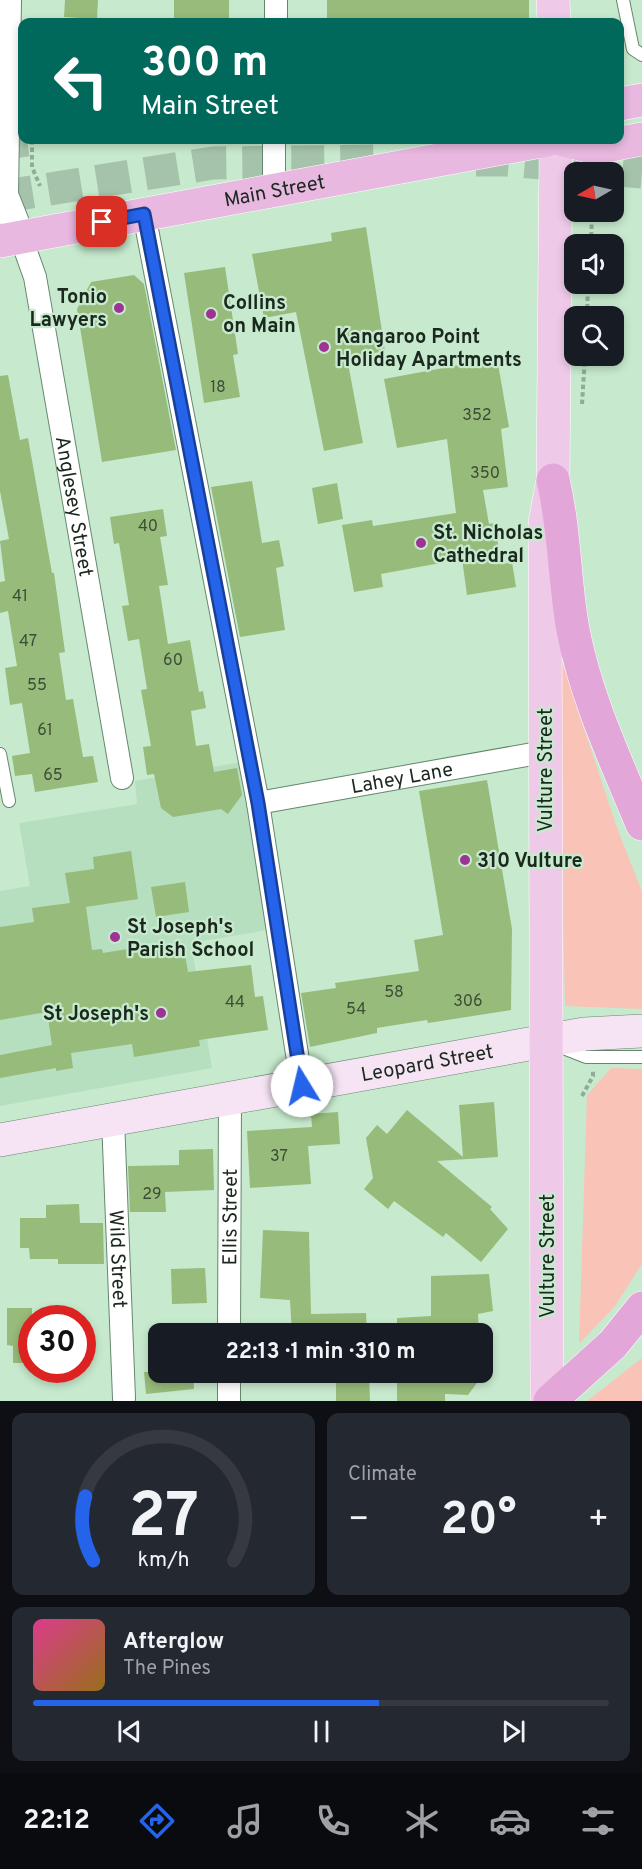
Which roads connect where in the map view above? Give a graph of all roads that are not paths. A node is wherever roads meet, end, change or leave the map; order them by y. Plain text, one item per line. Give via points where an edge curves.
1 (7, 0) edge
2 (276, 0) edge
3 (553, 0) edge
4 (623, 0) edge
5 (276, 18) edge
6 (554, 18) edge
7 (642, 55) edge
8 (3, 96) edge
9 (642, 100) edge
10 (624, 103) edge
11 (642, 139) edge
12 (624, 143) edge
13 (274, 144) edge
14 (525, 144) edge
15 (556, 144) edge
16 (580, 144) edge
17 (616, 144) edge
18 (274, 189) junction
19 (144, 214) junction
20 (10, 239) edge
21 (553, 480) junction
22 (544, 752) junction
23 (0, 754) edge
24 (122, 778) dead end
25 (9, 801) dead end
26 (258, 803) junction
27 (642, 824) edge
28 (628, 1040) edge
29 (548, 1042) junction
30 (642, 1058) edge
31 (302, 1086) junction
32 (230, 1100) junction
33 (113, 1119) junction
34 (0, 1140) edge
35 (642, 1308) edge
36 (229, 1323) edge
37 (628, 1339) edge
38 (229, 1383) edge
39 (124, 1398) dead end
40 (229, 1401) edge
41 (549, 1401) edge

1 - 8 street
2 - 5 street
3 - 6 main road
4 - 7 lane via 633,49
8 - 20 street via 5,201
9 - 10 highway
11 - 12 highway
13 - 18 street
14 - 18 highway, Main Street
15 - 21 main road, Vulture Street
16 - 17 highway via 596,148
18 - 19 highway, Main Street
19 - 20 highway, Main Street
19 - 26 street
20 - 24 street, Anglesey Street via 35,277
21 - 22 main road, Vulture Street via 545,523
21 - 27 highway via 562,520 571,613 584,672 596,712
22 - 26 street, Lahey Lane
22 - 29 main road, Vulture Street
23 - 25 lane
26 - 31 street
28 - 29 main road, Leopard Street via 593,1032
28 - 30 lane
29 - 31 main road, Leopard Street
29 - 41 main road, Vulture Street
31 - 32 main road, Leopard Street
32 - 33 main road, Leopard Street
32 - 36 street, Ellis Street
33 - 34 main road, Leopard Street
33 - 39 street, Wild Street
35 - 37 highway
37 - 41 highway
38 - 40 street

